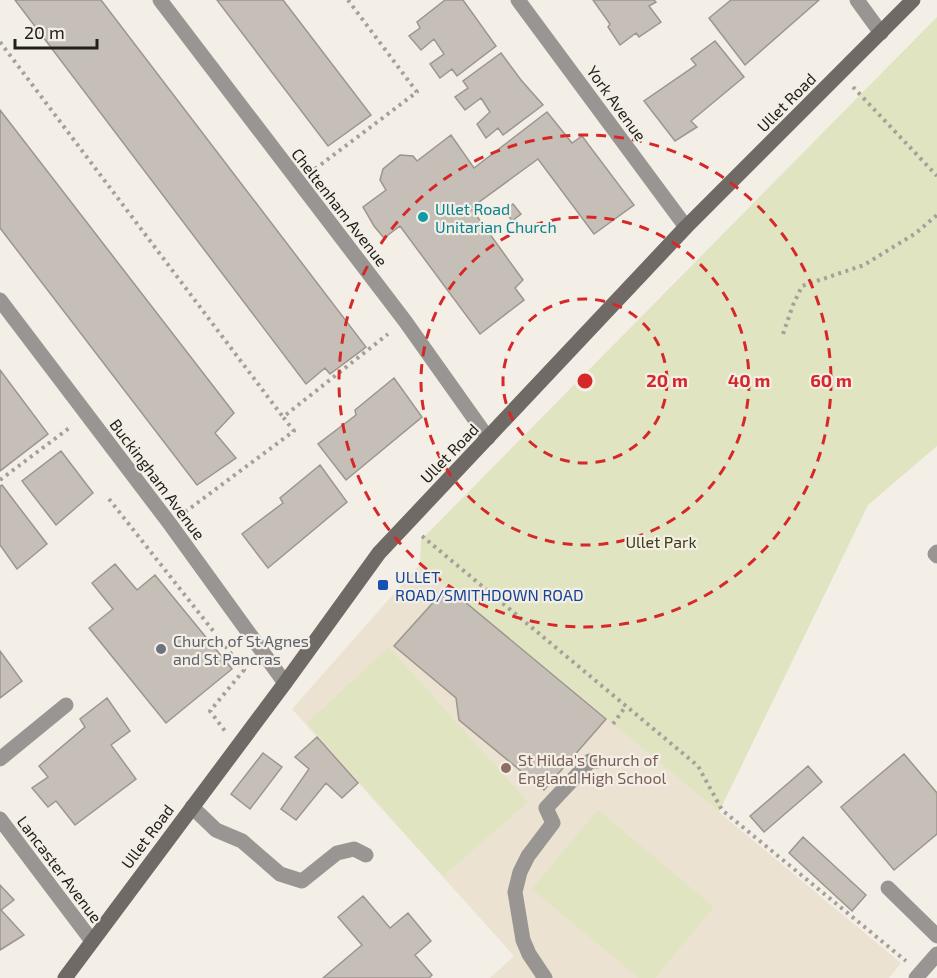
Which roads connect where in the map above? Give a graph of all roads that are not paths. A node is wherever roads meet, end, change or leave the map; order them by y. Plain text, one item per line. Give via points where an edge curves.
1 (160, 0) edge
2 (518, 0) edge
3 (857, 0) edge
4 (913, 0) edge
5 (881, 33) junction
6 (686, 227) junction
7 (0, 300) edge
8 (488, 438) junction
9 (937, 552) edge
10 (937, 556) edge
11 (285, 683) junction
12 (66, 705) dead end
13 (0, 759) edge
14 (597, 761) dead end
15 (192, 807) junction
16 (0, 819) edge
17 (366, 855) dead end
18 (888, 888) dead end
19 (937, 936) edge
20 (92, 941) junction
21 (937, 954) edge
22 (918, 975) edge
23 (65, 978) edge
24 (545, 978) edge

1 - 8 street, Cheltenham Avenue via 405,321
2 - 6 street, York Avenue
3 - 5 street
4 - 5 main road, Ullet Road
5 - 6 main road, Ullet Road
6 - 8 main road, Ullet Road
7 - 11 street, Buckingham Avenue
8 - 11 main road, Ullet Road via 379,553
9 - 10 street
11 - 15 main road, Ullet Road
12 - 13 street
14 - 24 street via 590,761 546,808 553,823 528,856 514,892 523,940
15 - 17 street via 216,830 242,841 280,874 302,881 337,853 354,849
15 - 20 main road, Ullet Road
16 - 20 street, Lancaster Avenue
18 - 19 street
20 - 23 main road, Ullet Road
21 - 22 street

